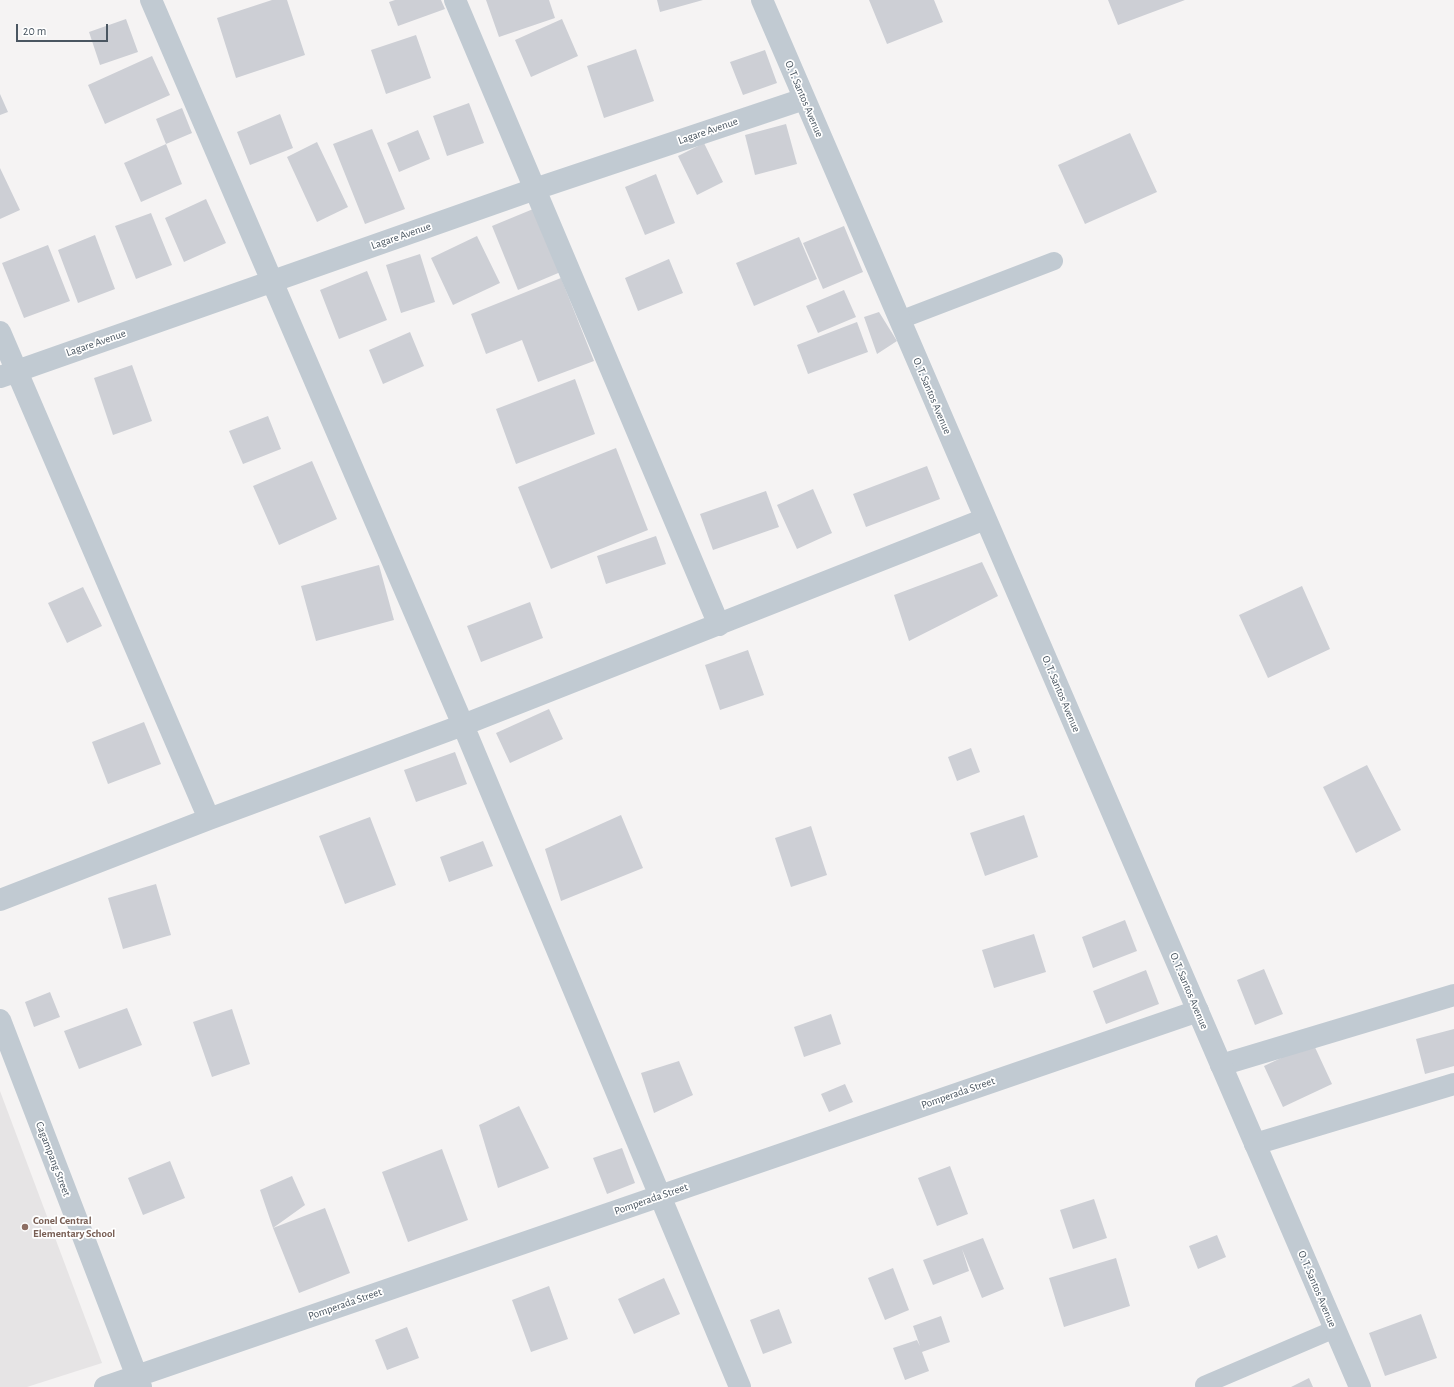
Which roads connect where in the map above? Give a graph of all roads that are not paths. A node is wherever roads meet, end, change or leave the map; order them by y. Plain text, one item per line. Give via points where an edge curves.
1 (151, 0) edge
2 (456, 0) edge
3 (762, 0) edge
4 (804, 99) junction
5 (535, 189) junction
6 (1054, 261) dead end
7 (272, 281) junction
8 (900, 320) junction
9 (0, 332) edge
10 (8, 374) edge
11 (985, 519) junction
12 (719, 625) junction
13 (463, 725) junction
14 (209, 819) junction
15 (0, 900) edge
16 (1454, 995) edge
17 (1198, 1011) junction
18 (0, 1020) edge
19 (1221, 1065) junction
20 (1454, 1084) edge
21 (1255, 1144) junction
22 (660, 1196) junction
23 (1335, 1329) junction
24 (139, 1381) edge
25 (1204, 1385) dead end
26 (105, 1387) edge
27 (740, 1387) edge
28 (1360, 1387) edge

1 - 7 street
2 - 5 street
3 - 4 street, O. T. Santos Avenue
4 - 5 street, Lagare Avenue
4 - 8 street, O. T. Santos Avenue
5 - 7 street, Lagare Avenue
5 - 12 street
6 - 8 lane
7 - 10 street, Lagare Avenue
7 - 13 street
8 - 11 street, O. T. Santos Avenue
9 - 10 street
10 - 14 street
11 - 12 street
11 - 17 street, O. T. Santos Avenue
12 - 13 street
13 - 14 street
13 - 22 street
14 - 15 street
16 - 19 street
17 - 19 street, O. T. Santos Avenue
17 - 22 street, Pomperada Street
18 - 24 street, Cagampang Street
19 - 21 street, O. T. Santos Avenue
20 - 21 street
21 - 23 street, O. T. Santos Avenue
22 - 24 street, Pomperada Street
22 - 27 street
23 - 25 lane
23 - 28 street, O. T. Santos Avenue
24 - 26 street, Pomperada Street

